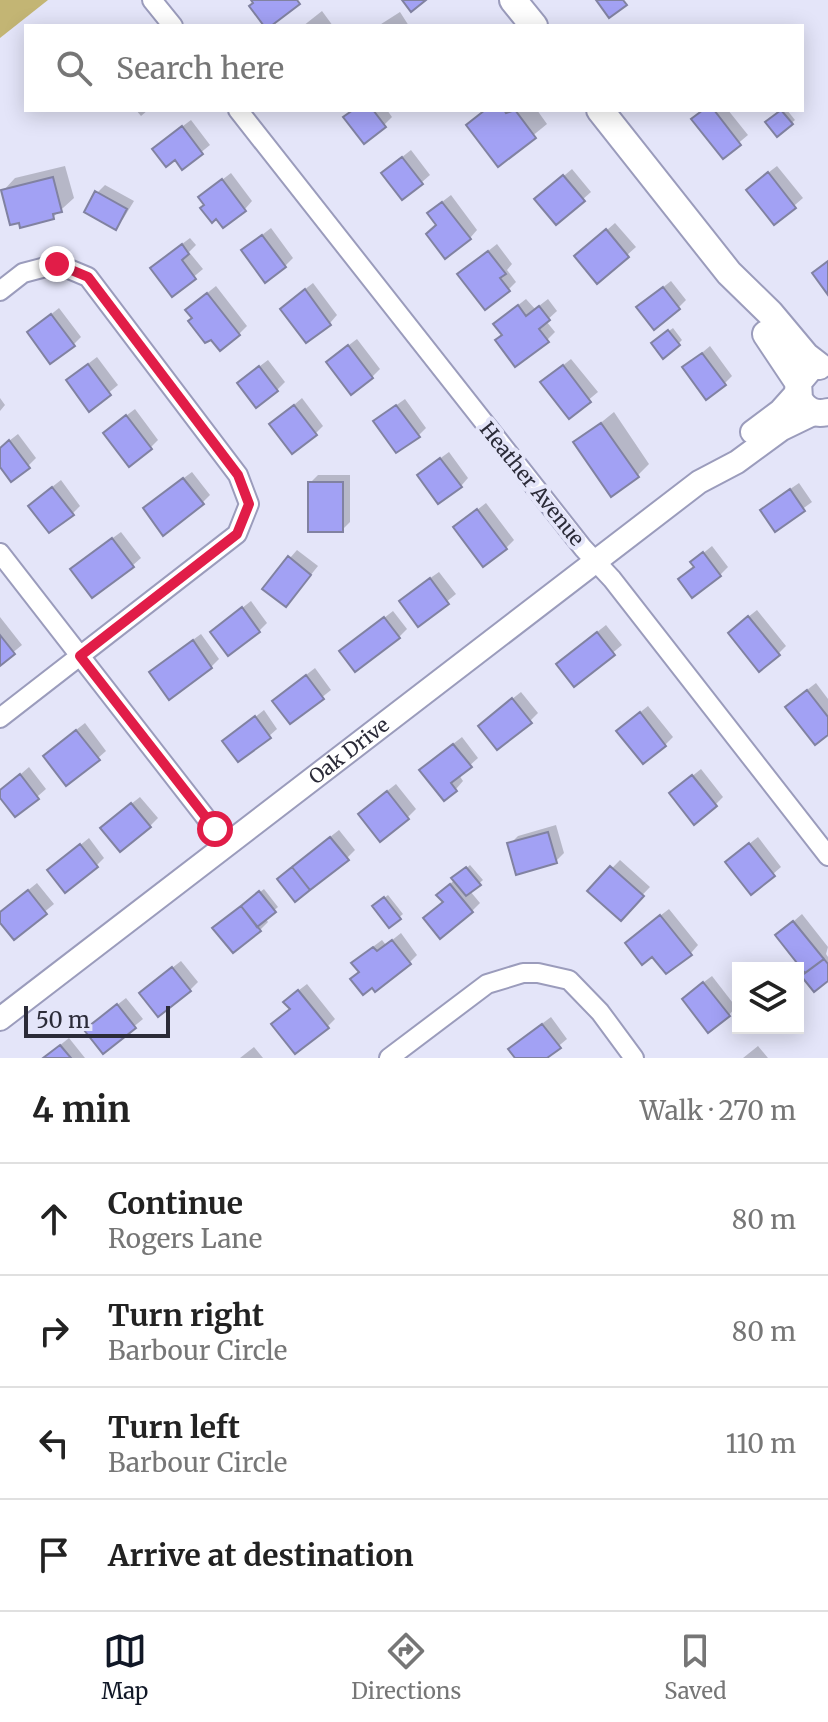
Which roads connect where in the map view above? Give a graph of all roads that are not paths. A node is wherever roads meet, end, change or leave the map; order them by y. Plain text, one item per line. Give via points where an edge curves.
1 (152, 0) edge
2 (513, 0) edge
3 (171, 24) edge
4 (532, 24) edge
5 (240, 112) edge
6 (602, 112) edge
7 (0, 291) edge
8 (810, 377) edge
9 (823, 414) edge
10 (699, 482) junction
11 (0, 553) edge
12 (596, 561) junction
13 (80, 656) junction
14 (0, 718) edge
15 (227, 845) junction
16 (828, 856) edge
17 (0, 1019) edge
18 (389, 1058) edge
19 (634, 1058) edge

1 - 3 street
2 - 4 main road
5 - 12 street, Heather Avenue
6 - 8 main road via 729,273 806,356
7 - 13 street via 23,273 57,264 88,277 238,475 249,504 237,534
8 - 9 main road via 803,406
8 - 10 street, Oak Drive via 780,411 729,450
9 - 10 street, Oak Drive via 782,429
10 - 12 street, Oak Drive
11 - 13 street
12 - 15 street, Oak Drive
12 - 16 street, Heather Avenue
13 - 14 street
13 - 15 street
15 - 17 street, Oak Drive
18 - 19 street via 487,984 523,973 569,980

